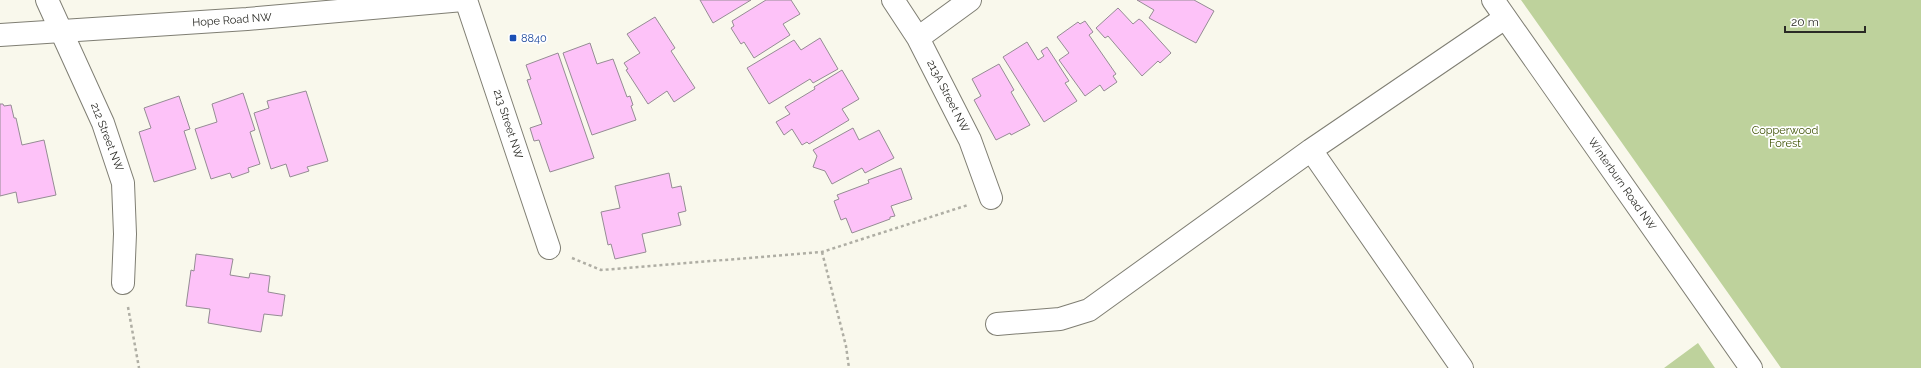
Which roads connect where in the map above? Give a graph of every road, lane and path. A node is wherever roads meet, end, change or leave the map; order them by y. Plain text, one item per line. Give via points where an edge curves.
1 (47, 0) edge
2 (463, 0) edge
3 (466, 0) edge
4 (893, 0) edge
5 (970, 0) edge
6 (1493, 0) edge
7 (1505, 18) junction
8 (61, 30) junction
9 (0, 35) edge
10 (918, 38) junction
11 (1312, 150) junction
12 (990, 198) joint
13 (549, 248) joint
14 (822, 252) junction
15 (123, 283) joint
16 (997, 324) dead end
17 (139, 368) edge
18 (849, 368) edge
19 (1462, 368) edge
20 (1750, 368) edge

1 - 8 street, 212 Street NW
2 - 8 street, Hope Road NW via 247,19
3 - 13 street, 213 Street NW
4 - 10 street, 213A Street NW
5 - 10 street
6 - 7 street, Winterburn Road NW
7 - 11 street
7 - 20 street, Winterburn Road NW
8 - 9 street, Hope Road NW
8 - 15 street, 212 Street NW via 103,123 123,183
10 - 12 street, 213A Street NW via 970,140
11 - 16 street via 1089,310 1060,319
11 - 19 street
12 - 14 path
13 - 14 path via 601,270
14 - 18 path via 846,346
15 - 17 path

